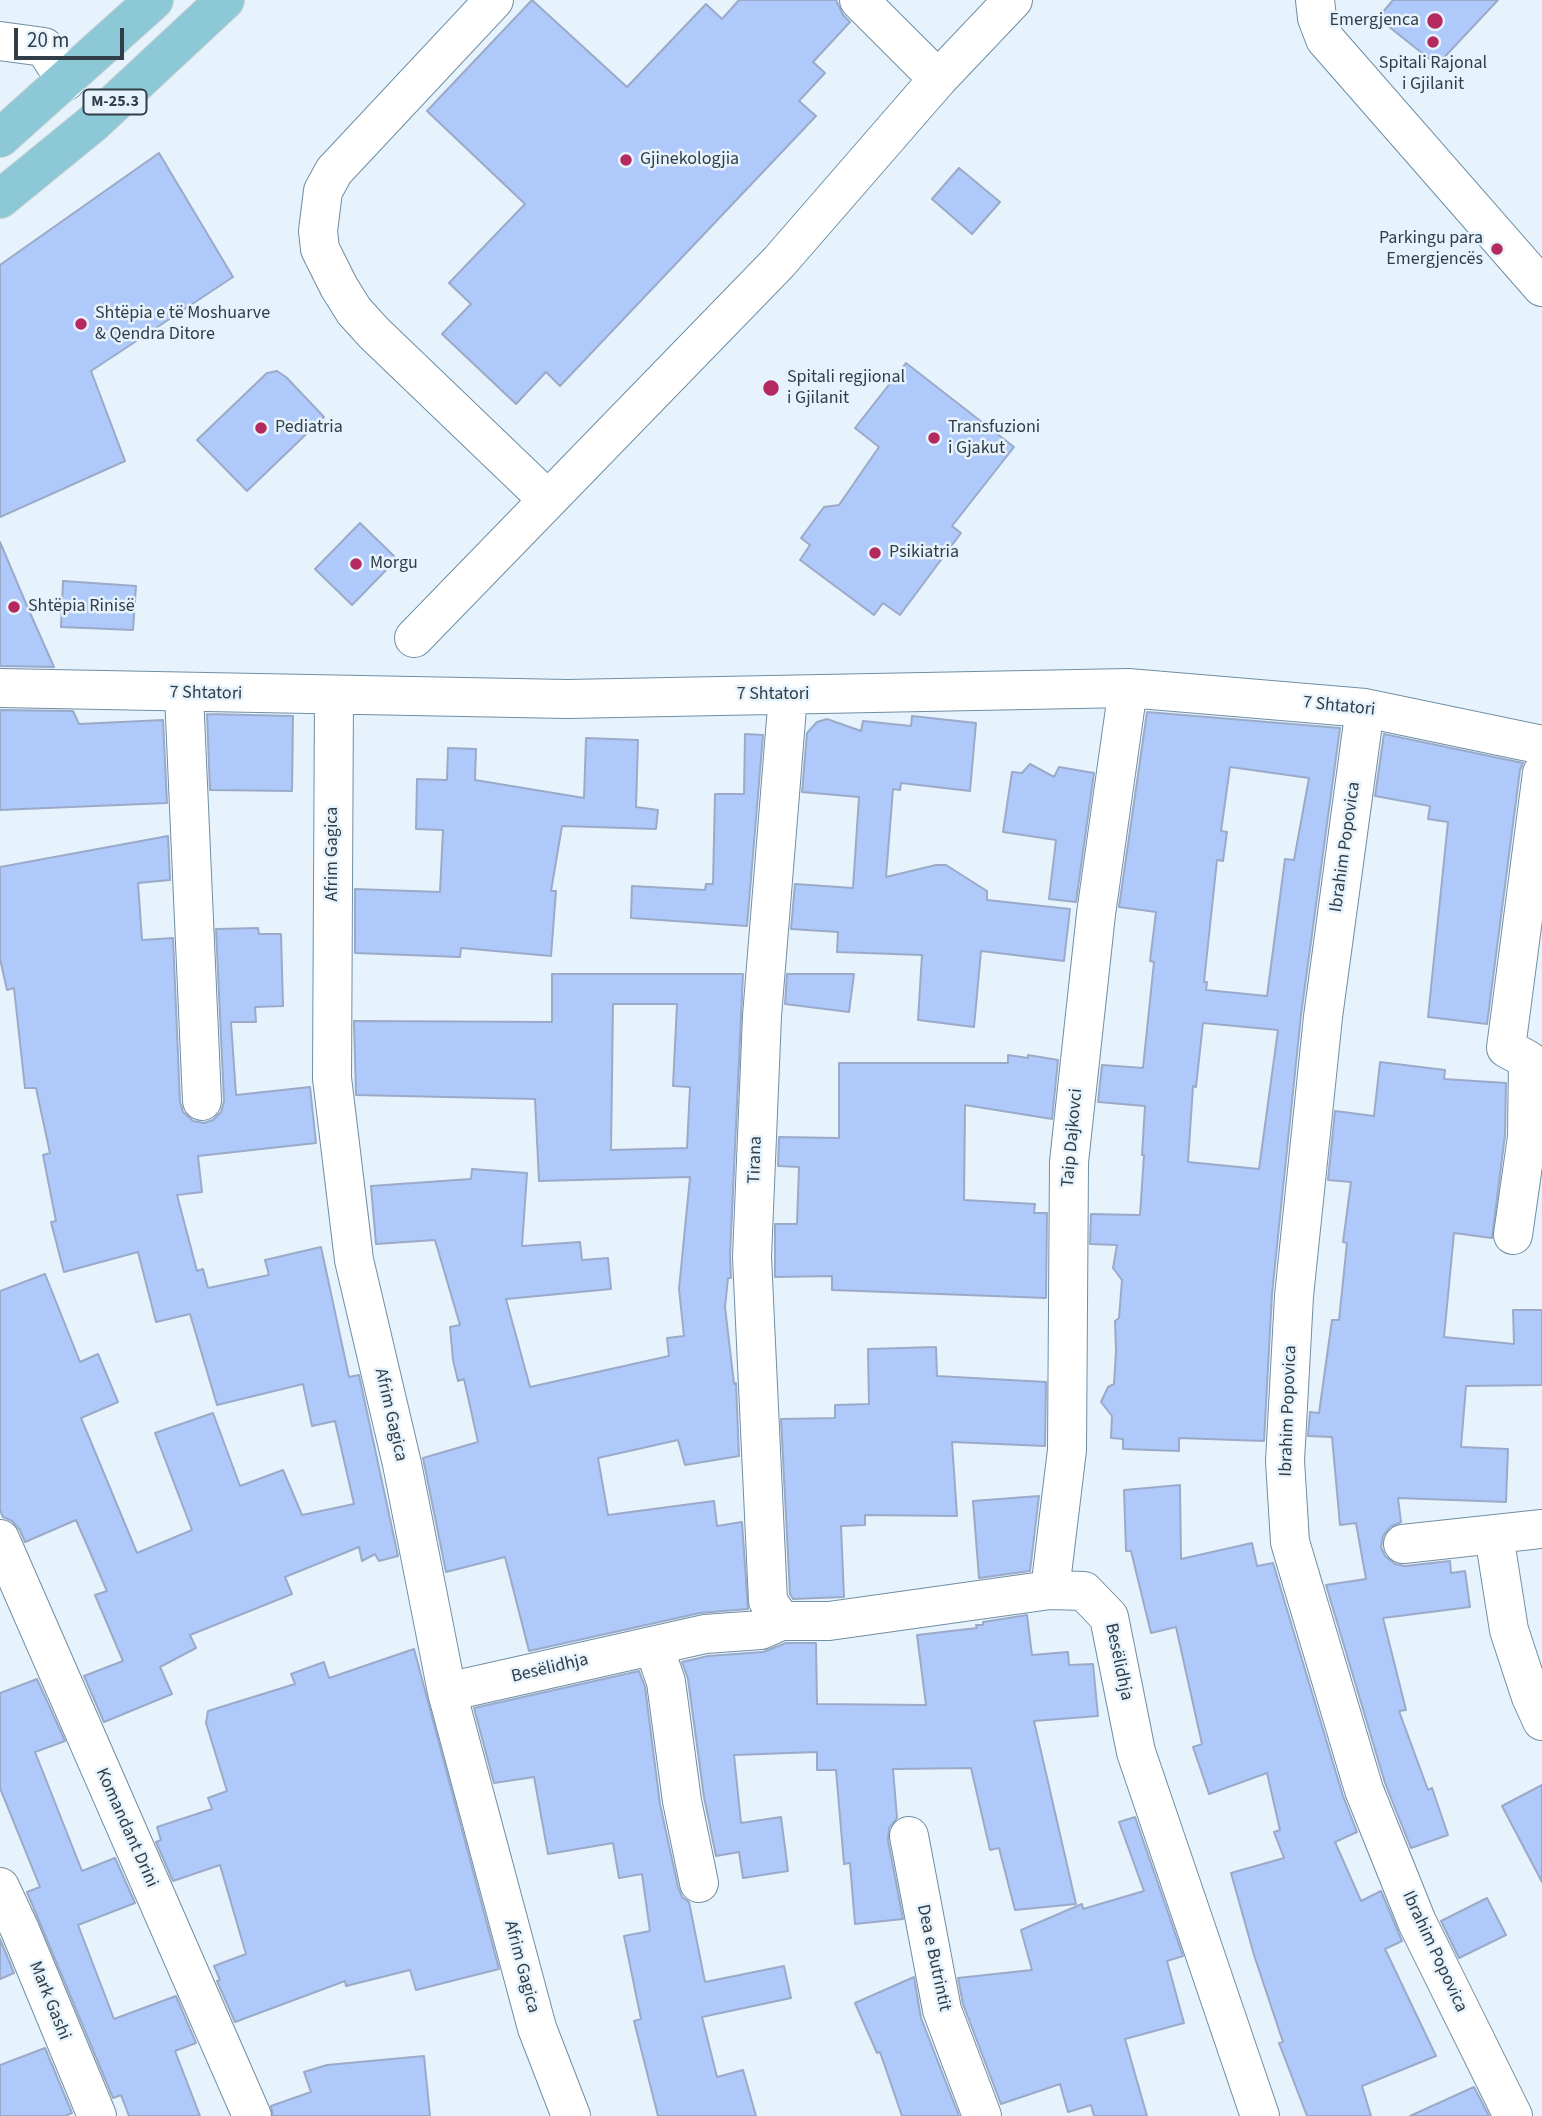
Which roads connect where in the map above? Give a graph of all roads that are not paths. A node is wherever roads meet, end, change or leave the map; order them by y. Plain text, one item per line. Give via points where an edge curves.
1 (154, 0) edge
2 (225, 0) edge
3 (494, 0) edge
4 (859, 0) edge
5 (1013, 0) edge
6 (1315, 0) edge
7 (0, 41) edge
8 (938, 79) junction
9 (66, 81) junction
10 (0, 138) edge
11 (0, 198) edge
12 (1542, 287) edge
13 (548, 500) junction
14 (414, 638) dead end
15 (0, 688) edge
16 (1128, 688) junction
17 (184, 694) junction
18 (788, 695) junction
19 (334, 696) junction
20 (1365, 708) junction
21 (1542, 745) edge
22 (1542, 773) edge
23 (202, 1101) dead end
24 (1513, 1235) dead end
25 (1542, 1529) edge
26 (1494, 1535) junction
27 (0, 1539) edge
28 (1403, 1544) dead end
29 (1050, 1590) junction
30 (781, 1621) junction
31 (654, 1647) junction
32 (447, 1692) junction
33 (1542, 1721) edge
34 (909, 1836) dead end
35 (699, 1882) dead end
36 (0, 1888) edge
37 (97, 2116) edge
38 (252, 2116) edge
39 (571, 2116) edge
40 (982, 2116) edge
41 (1260, 2116) edge
42 (1513, 2116) edge

1 - 9 main road, M-25.3
2 - 11 main road, M-25.3 via 92,124
3 - 13 street via 334,171 323,191 318,231 320,249 354,311
4 - 8 street
5 - 8 street
6 - 12 street via 1325,39
7 - 9 street via 44,47
8 - 13 street via 779,262
9 - 10 main road, M-25.3
13 - 14 street
15 - 17 street, 7 Shtatori
16 - 18 street, 7 Shtatori
16 - 20 street, 7 Shtatori
16 - 29 street, Taip Dajkovci via 1096,914 1069,1163 1067,1450
17 - 19 street, 7 Shtatori
17 - 23 street
18 - 19 street, 7 Shtatori via 567,699
18 - 30 street, Tirana via 762,1016 752,1257 768,1601
19 - 32 street, Afrim Gagica via 334,1091 354,1260 402,1464
20 - 21 street, 7 Shtatori
20 - 42 street, Ibrahim Popovica via 1323,1017 1294,1296 1284,1461 1290,1542 1364,1790 1417,1922
22 - 24 street via 1506,1048 1528,1060 1527,1137
25 - 26 street
26 - 28 street
26 - 33 street via 1509,1630
27 - 38 street, Komandant Drini
29 - 30 street, Besëlidhja via 828,1621
29 - 41 street, Besëlidhja via 1084,1591 1109,1617 1136,1752
30 - 31 street, Besëlidhja via 761,1630 705,1634
31 - 32 street, Besëlidhja
31 - 35 street via 666,1682 682,1801
32 - 39 street, Afrim Gagica via 537,2028
34 - 40 street, Dea e Butrintit via 942,2010
36 - 37 street, Mark Gashi

